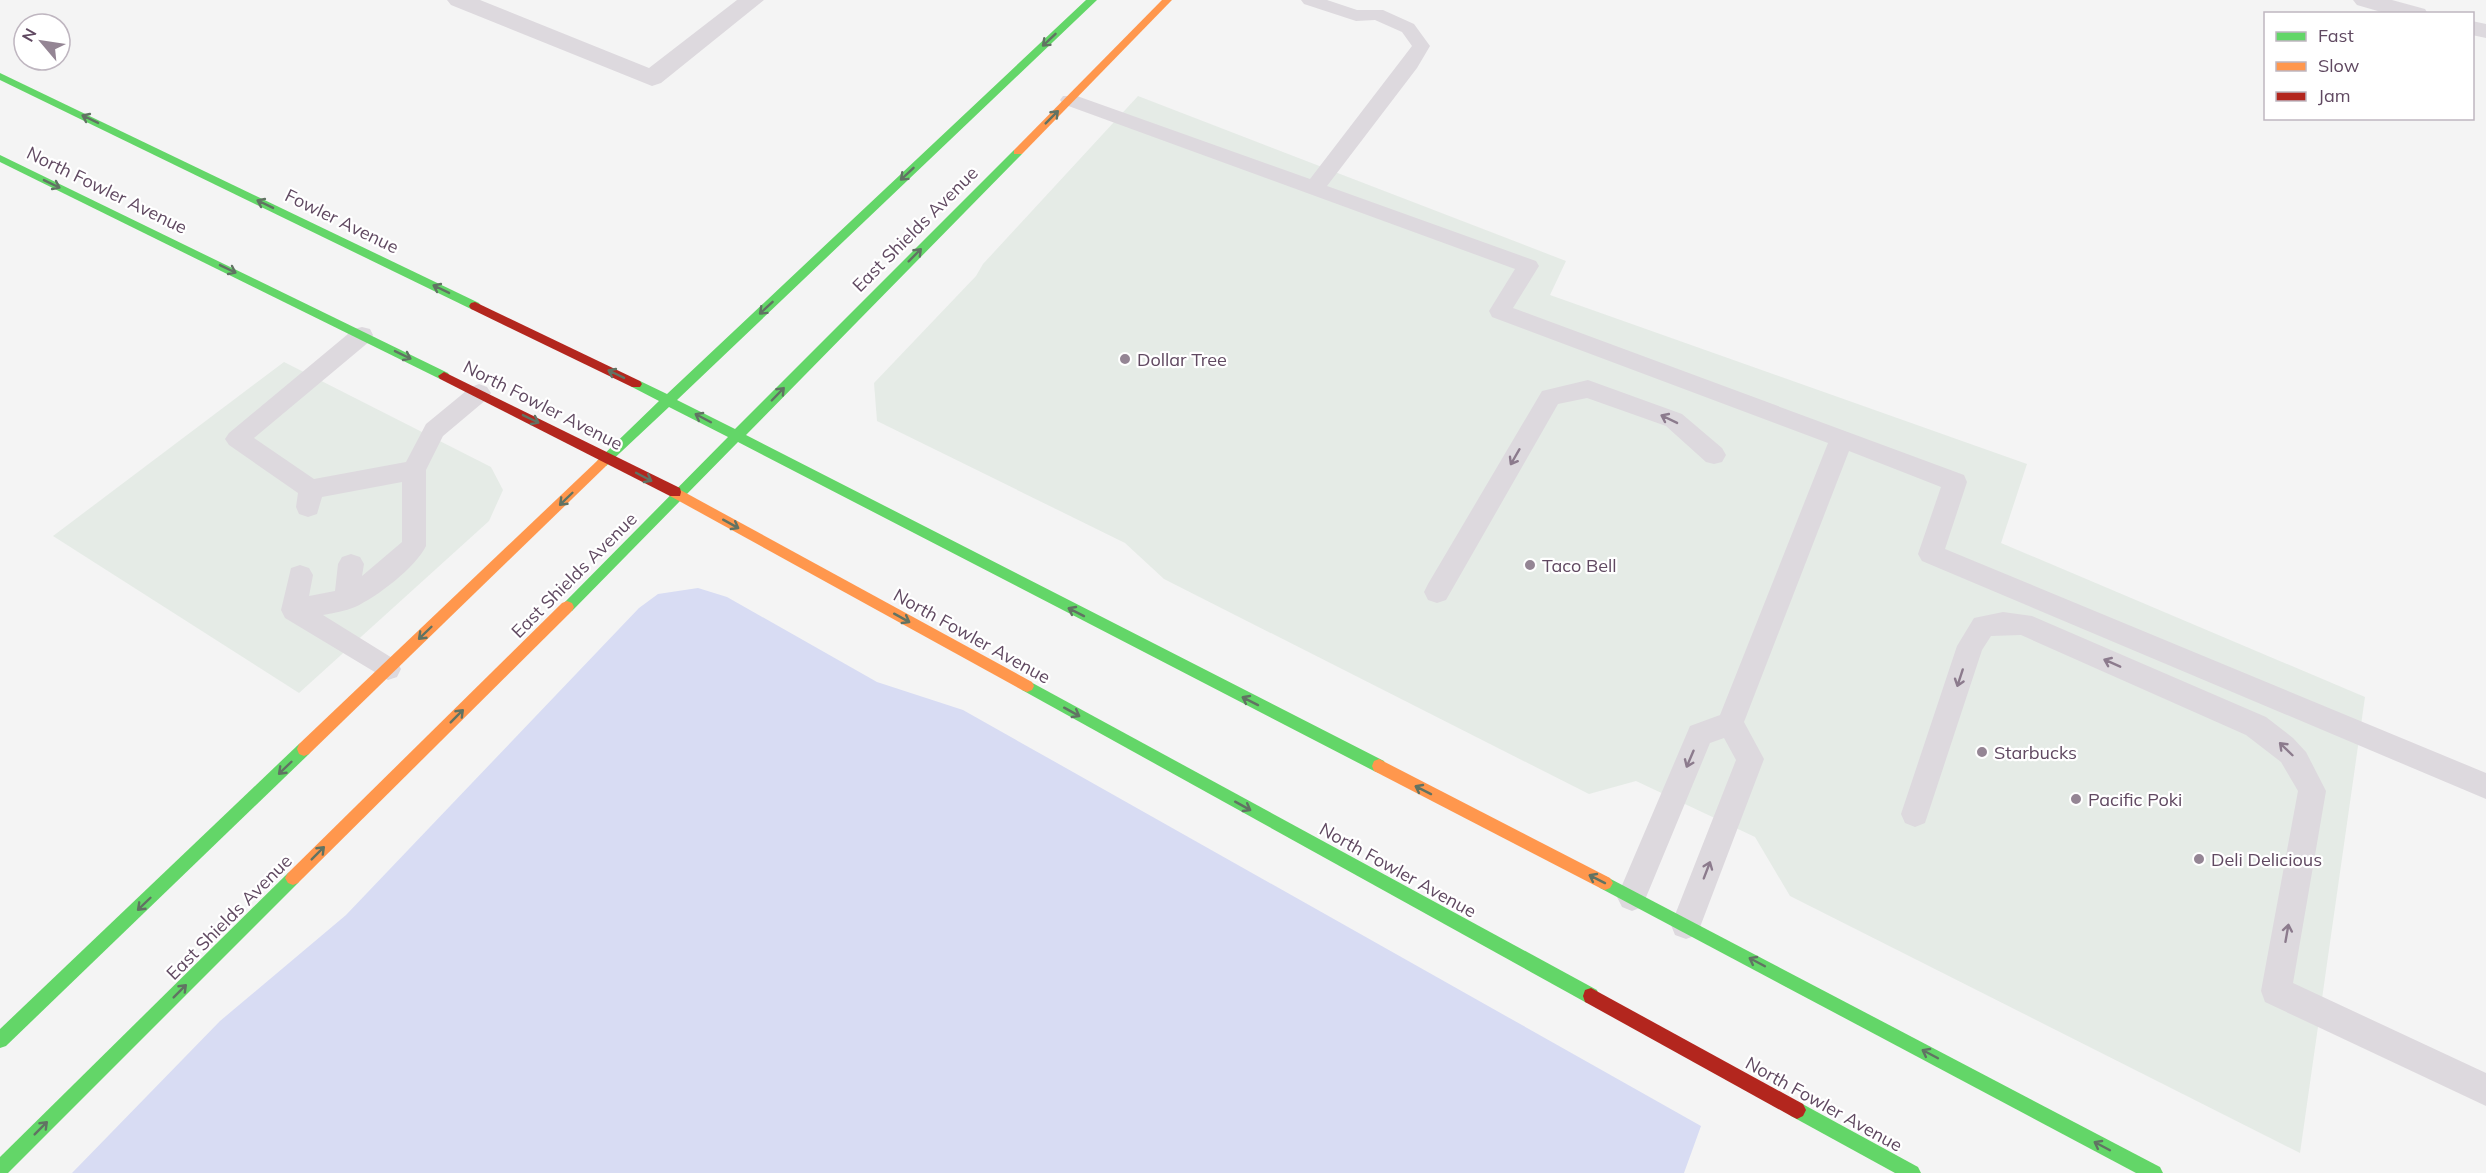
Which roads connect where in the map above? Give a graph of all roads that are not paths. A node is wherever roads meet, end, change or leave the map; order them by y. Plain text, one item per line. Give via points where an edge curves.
1 (459, 0) edge
2 (752, 0) edge
3 (1092, 0) edge
4 (1167, 0) edge
5 (1311, 0) edge
6 (2365, 0) edge
7 (1372, 7) edge
8 (2410, 12) edge
9 (0, 76) edge
10 (1070, 100) junction
11 (0, 158) edge
12 (1314, 188) junction
13 (362, 335) junction
14 (478, 393) junction
15 (669, 400) junction
16 (737, 436) junction
17 (1842, 439) junction
18 (1714, 455) dead end
19 (609, 458) junction
20 (414, 470) junction
21 (680, 495) junction
22 (351, 564) dead end
23 (300, 575) dead end
24 (1437, 592) dead end
25 (347, 599) junction
26 (294, 610) junction
27 (388, 669) junction
28 (1730, 723) junction
29 (2486, 786) edge
30 (1915, 814) dead end
31 (1632, 897) junction
32 (1686, 924) junction
33 (0, 1040) edge
34 (2486, 1090) edge
35 (0, 1169) edge
36 (1912, 1173) edge
37 (2154, 1173) edge

1 - 2 street via 652,78
3 -> 15 main road
4 - 10 main road, East Shields Avenue
5 - 7 lane via 1356,16
6 - 8 street
7 - 12 lane via 1408,28 1421,46
15 -> 9 main road, Fowler Avenue
10 - 12 lane
16 -> 10 main road, East Shields Avenue
11 -> 13 main road, North Fowler Avenue
12 - 17 lane via 1528,266 1500,311
13 -> 14 main road, North Fowler Avenue
13 - 20 lane via 237,439 310,498
14 -> 19 main road, North Fowler Avenue
14 - 20 lane via 434,430
16 -> 15 main road
15 - 19 main road
16 - 21 main road, East Shields Avenue
31 -> 16 main road
17 - 28 lane
17 - 29 lane via 1955,482 1931,554
18 -> 24 lane via 1674,420 1588,389 1550,396
19 -> 21 main road, North Fowler Avenue
19 -> 27 main road
20 - 25 lane via 414,546 381,577
35 -> 21 main road, East Shields Avenue
21 -> 36 main road, North Fowler Avenue
22 - 25 lane
23 - 26 lane
25 - 26 lane
26 - 27 lane
27 -> 33 main road
28 -> 31 lane via 1700,735
32 -> 28 lane via 1750,759
34 -> 30 lane via 2276,991 2312,791 2302,766 2285,746 2256,726 2023,624 1983,626 1970,646
31 - 32 main road
37 -> 32 main road

